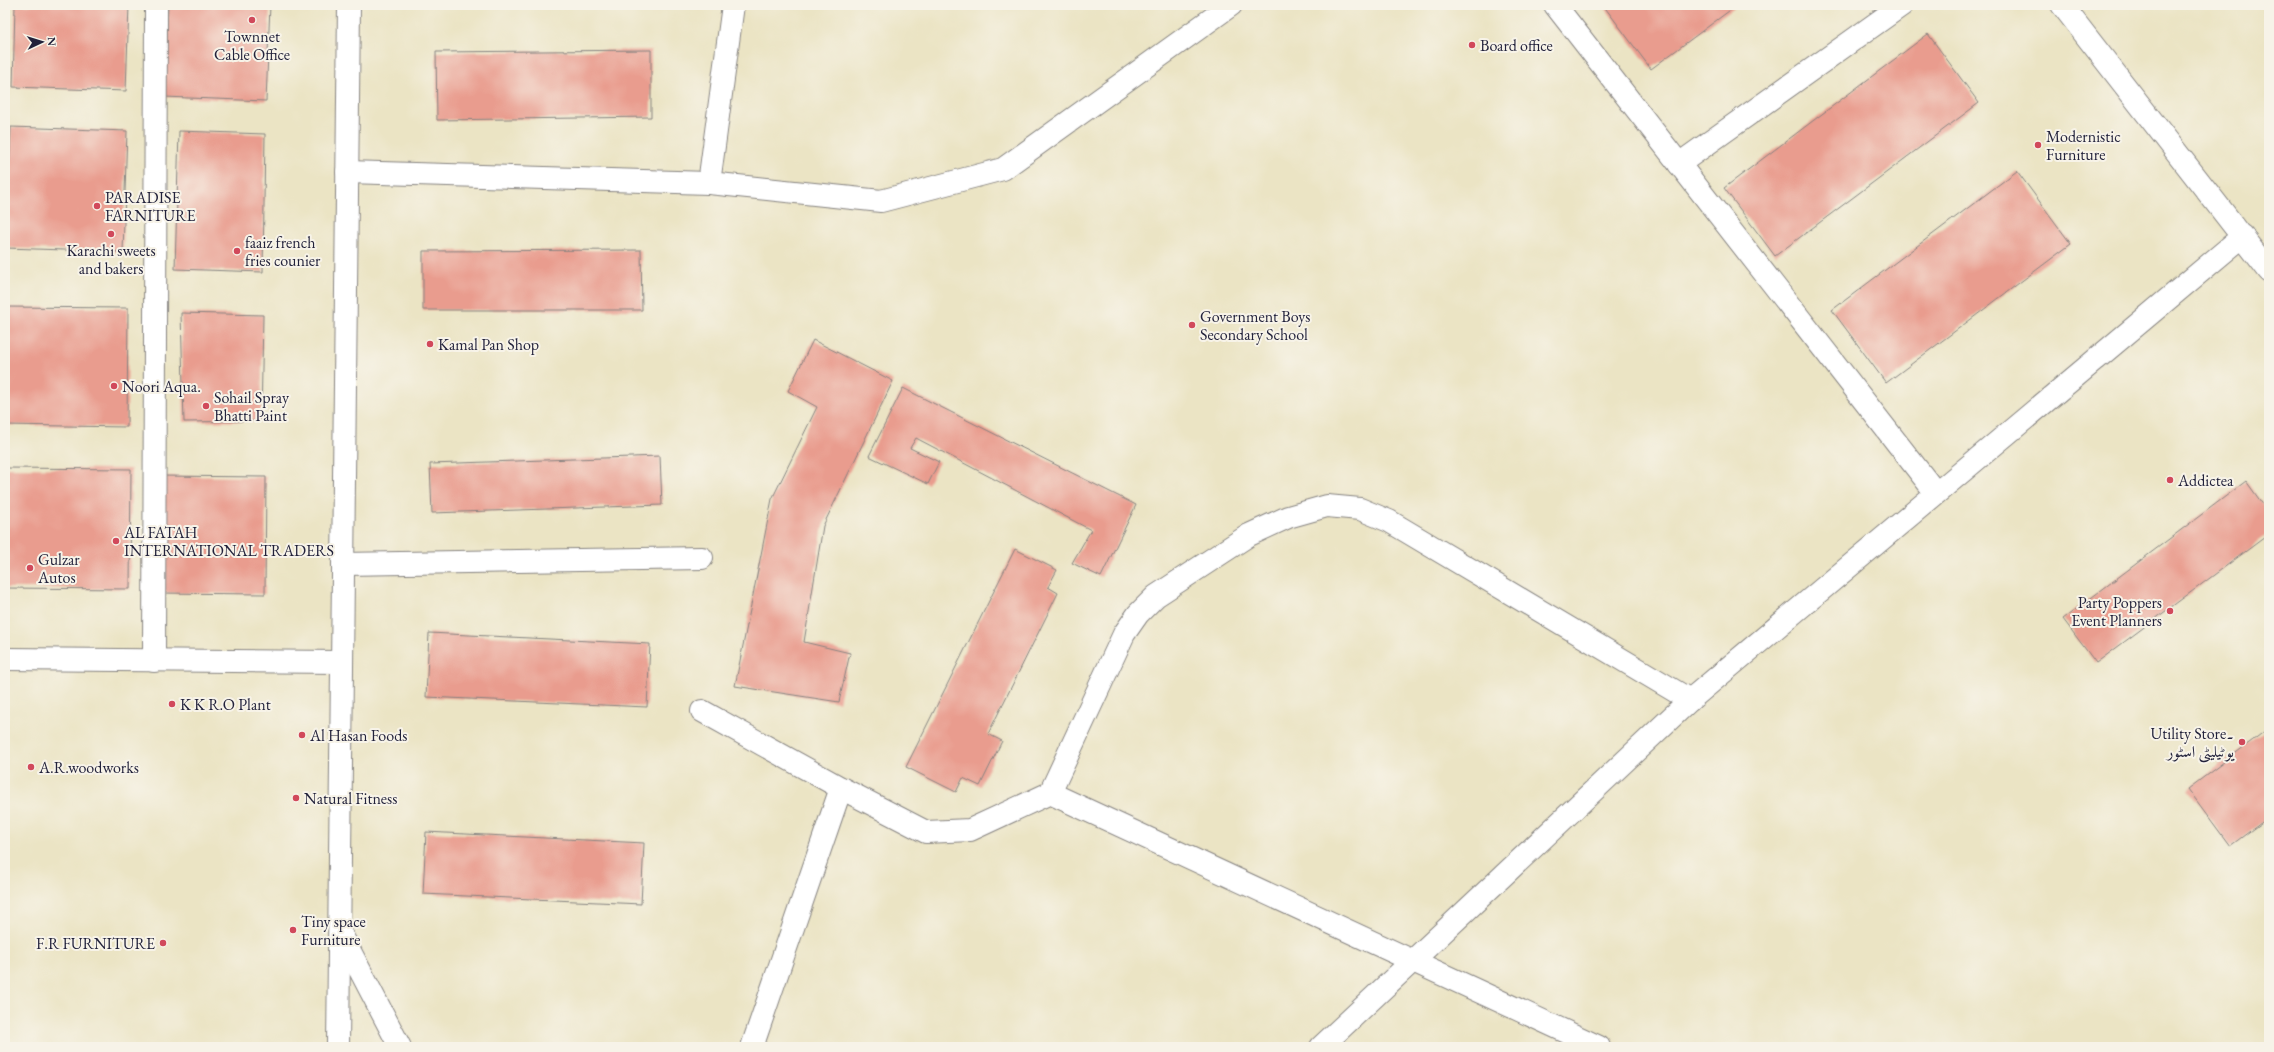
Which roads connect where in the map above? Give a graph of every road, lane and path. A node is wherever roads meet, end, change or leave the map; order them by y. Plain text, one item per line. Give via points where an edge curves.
1 (156, 5) edge
2 (349, 5) edge
3 (733, 5) edge
4 (1231, 5) edge
5 (1555, 5) edge
6 (1902, 5) edge
7 (2062, 5) edge
8 (1679, 164) junction
9 (347, 172) junction
10 (709, 183) junction
11 (2243, 236) junction
12 (2269, 271) edge
13 (1936, 493) junction
14 (702, 558) dead end
15 (343, 564) junction
16 (5, 659) edge
17 (154, 660) junction
18 (342, 662) junction
19 (1690, 700) junction
20 (702, 710) dead end
21 (841, 788) junction
22 (1050, 793) junction
23 (339, 931) junction
24 (1412, 962) junction
25 (338, 1047) edge
26 (400, 1047) edge
27 (752, 1047) edge
28 (1321, 1047) edge
29 (1598, 1047) edge

1 - 17 street
2 - 9 street
3 - 10 street
4 - 10 street via 1003,169 881,202
5 - 8 street
6 - 8 street
7 - 11 street
8 - 13 street
9 - 10 street
9 - 15 street
11 - 12 street
11 - 13 street
13 - 19 street
14 - 15 street
15 - 18 street
16 - 17 street
17 - 18 street
18 - 23 street
19 - 22 street via 1388,521 1360,509 1327,506 1288,517 1249,535 1156,596 1138,614 1124,634
19 - 24 street
20 - 21 street
21 - 22 street via 926,832 970,830
21 - 27 street
22 - 24 street
23 - 25 street
23 - 26 street
24 - 28 street
24 - 29 street

